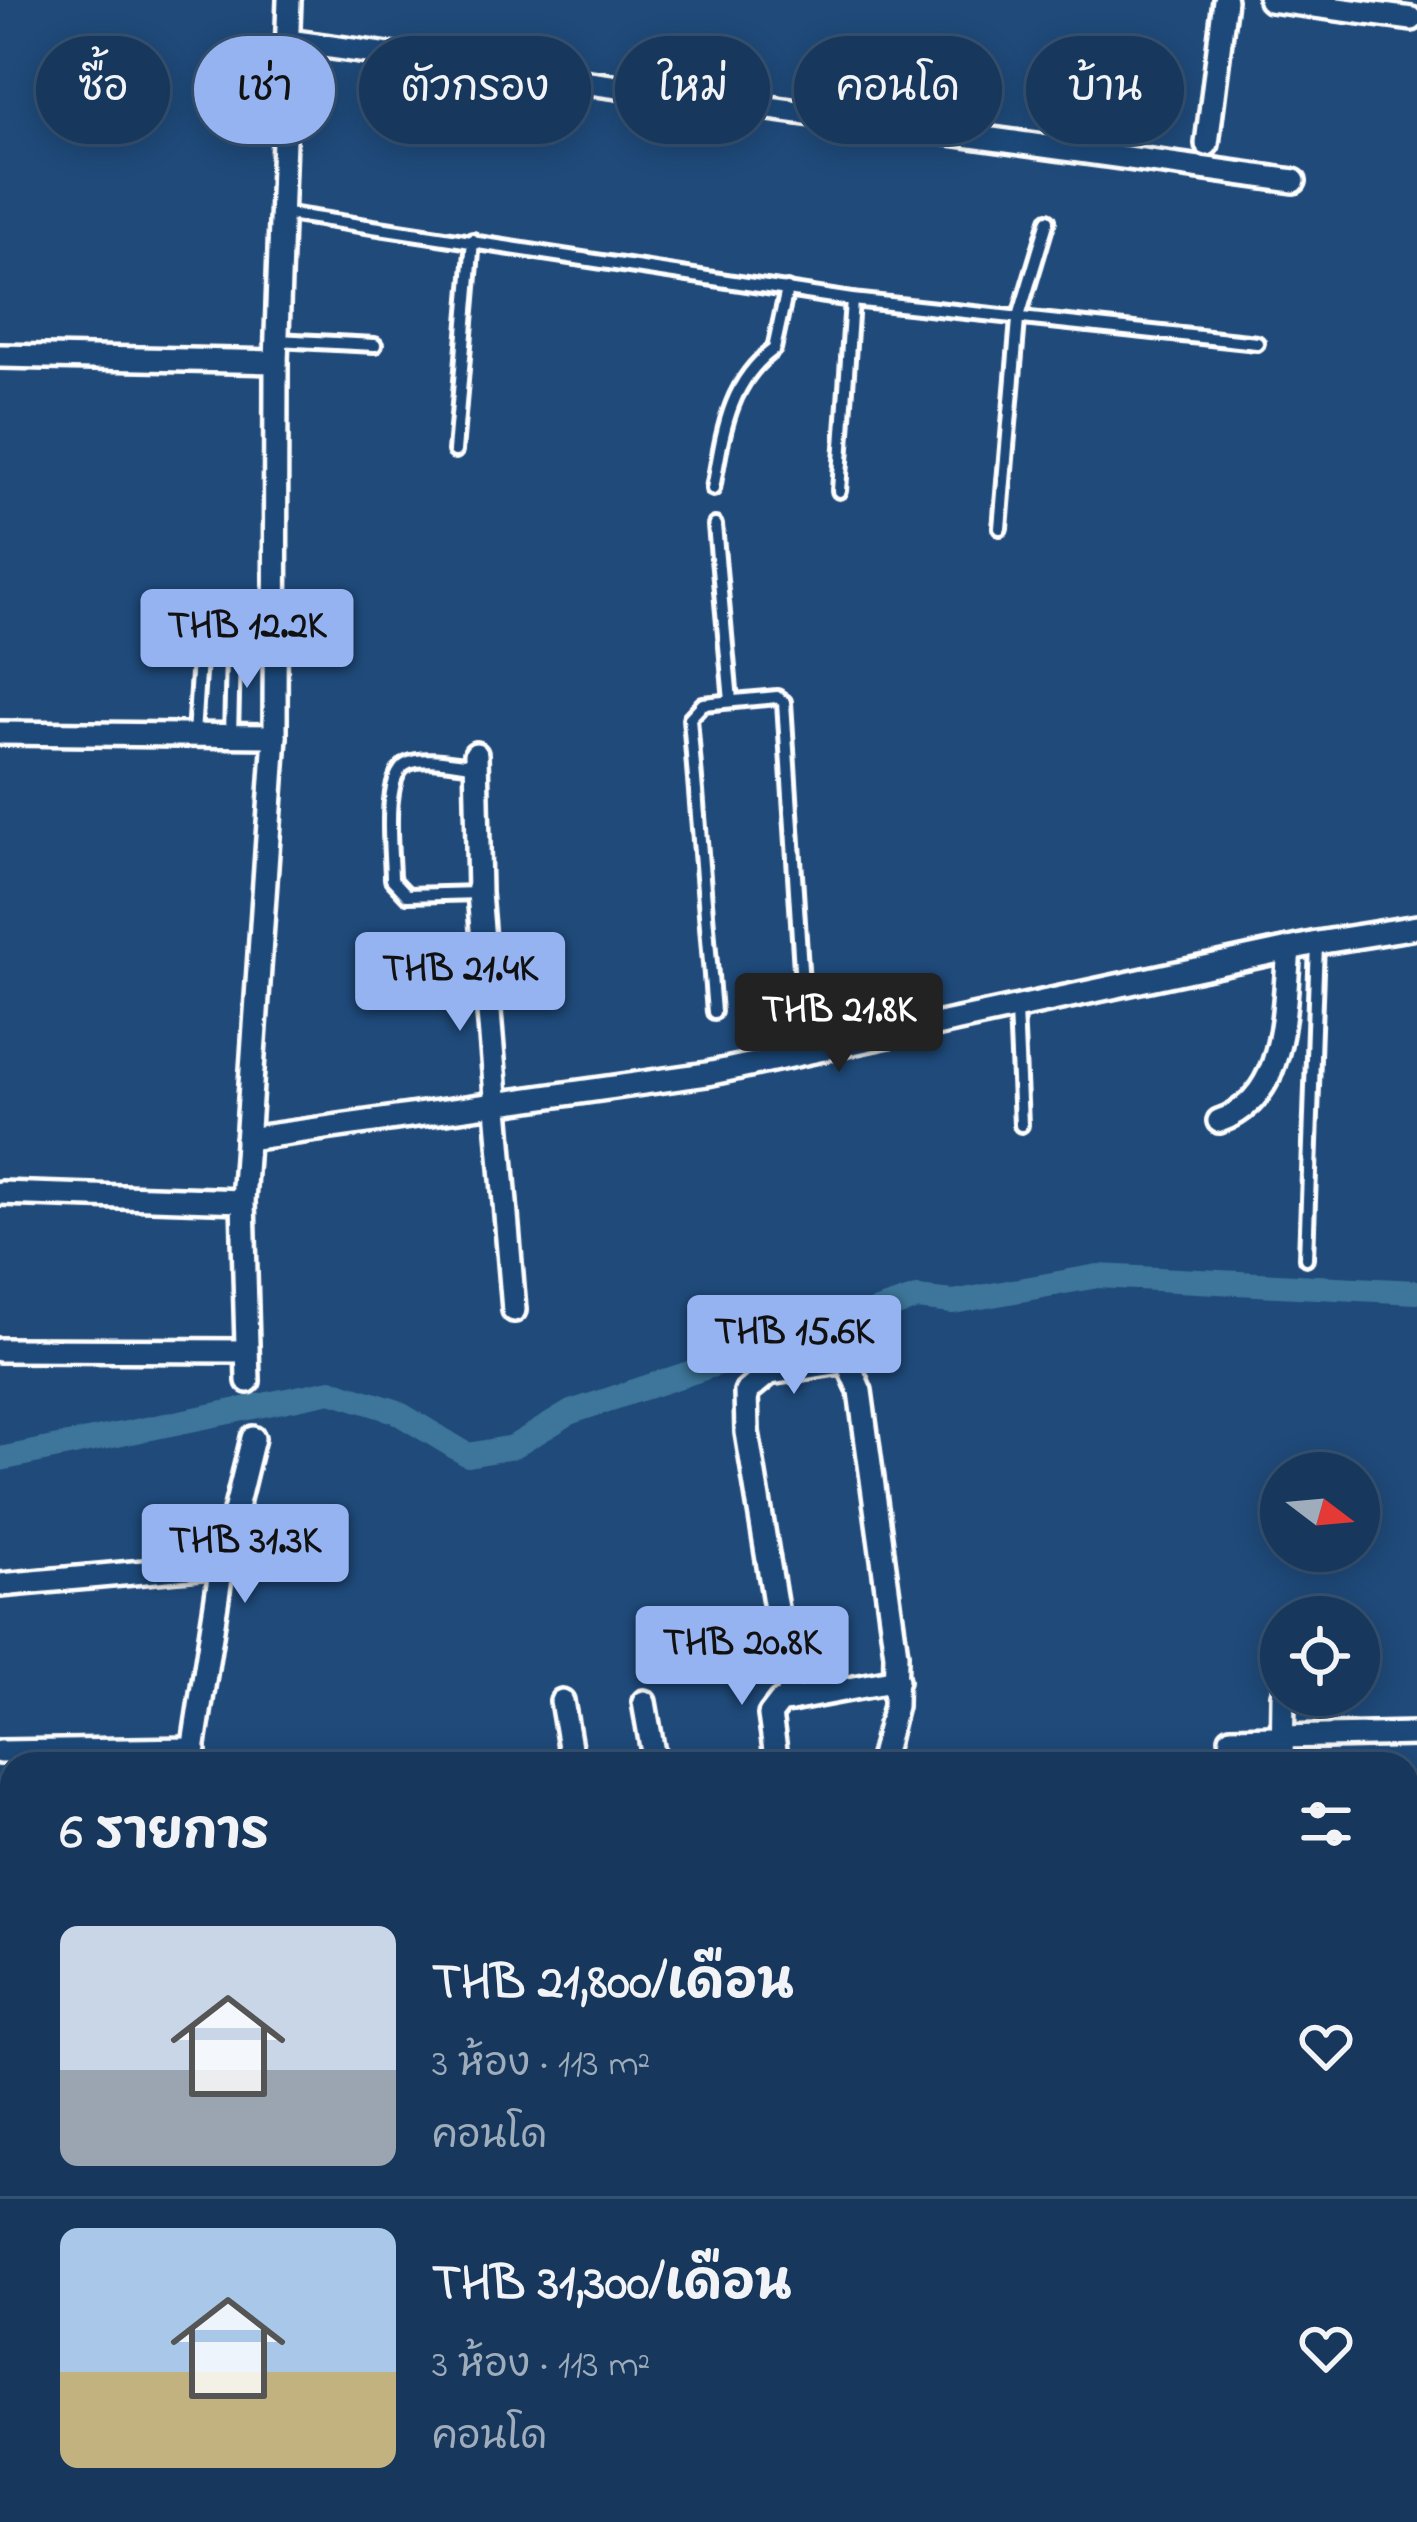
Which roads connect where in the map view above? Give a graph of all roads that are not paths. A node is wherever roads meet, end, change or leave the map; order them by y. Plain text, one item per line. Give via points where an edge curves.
1 (289, 0) edge
2 (1226, 0) edge
3 (1270, 0) edge
4 (1412, 19) dead end
5 (288, 36) edge
6 (335, 48) edge
7 (284, 144) edge
8 (1207, 144) dead end
9 (1294, 181) dead end
10 (281, 213) junction
11 (1048, 220) dead end
12 (473, 240) junction
13 (788, 289) junction
14 (852, 299) junction
15 (1018, 320) junction
16 (375, 344) dead end
17 (1257, 344) dead end
18 (276, 351) junction
19 (0, 356) edge
20 (455, 451) dead end
21 (713, 489) dead end
22 (839, 491) dead end
23 (715, 525) dead end
24 (1000, 528) dead end
25 (731, 701) junction
26 (0, 733) edge
27 (194, 735) junction
28 (231, 736) junction
29 (275, 736) junction
30 (476, 760) joint
31 (479, 893) junction
32 (1417, 927) edge
33 (1317, 943) junction
34 (1289, 949) junction
35 (1016, 1010) junction
36 (714, 1012) dead end
37 (794, 1054) junction
38 (494, 1107) junction
39 (1219, 1121) dead end
40 (1021, 1125) dead end
41 (247, 1138) junction
42 (0, 1193) edge
43 (243, 1202) junction
44 (1306, 1258) dead end
45 (514, 1310) dead end
46 (0, 1350) edge
47 (246, 1351) junction
48 (248, 1381) dead end
49 (253, 1438) dead end
50 (222, 1565) junction
51 (0, 1585) edge
52 (897, 1679) junction
53 (562, 1700) dead end
54 (791, 1700) junction
55 (644, 1702) dead end
56 (1283, 1716) edge
57 (1417, 1734) edge
58 (1283, 1737) junction
59 (1232, 1738) dead end
60 (194, 1752) edge
61 (571, 1752) edge
62 (653, 1752) edge
63 (775, 1752) edge
64 (882, 1752) edge
65 (1282, 1752) edge

1 - 5 street
2 - 8 street
3 - 4 street
6 - 9 street
7 - 10 street
10 - 12 lane
10 - 18 street
11 - 15 lane
12 - 13 lane
12 - 20 lane
13 - 14 lane
13 - 21 lane via 774,350 752,366 729,406
14 - 15 lane
14 - 22 lane
15 - 17 lane
15 - 24 lane
16 - 18 lane
18 - 19 street
18 - 29 street
23 - 25 lane
25 - 36 lane via 703,704 690,718
25 - 37 lane via 784,702 802,985 788,1031
26 - 27 street
27 - 28 street
27 - 28 lane via 199,658 227,650
28 - 29 street
29 - 41 street
30 - 31 street
30 - 31 lane via 410,762 397,772 392,879 407,895
31 - 38 street
32 - 33 street
33 - 34 street
33 - 44 lane
34 - 35 street
34 - 39 street via 1273,1067 1245,1112
35 - 37 street
35 - 40 lane
37 - 38 street
38 - 41 street
38 - 45 street
41 - 43 street
42 - 43 street
43 - 47 street
46 - 47 street
47 - 48 street
49 - 50 street
50 - 51 street
50 - 60 street
52 - 54 street
52 - 54 street via 860,1391 847,1361 833,1360 770,1373 746,1392
52 - 64 street
53 - 61 street
54 - 63 street via 770,1715
55 - 62 street
56 - 58 street
57 - 58 street
58 - 59 street
58 - 65 street

